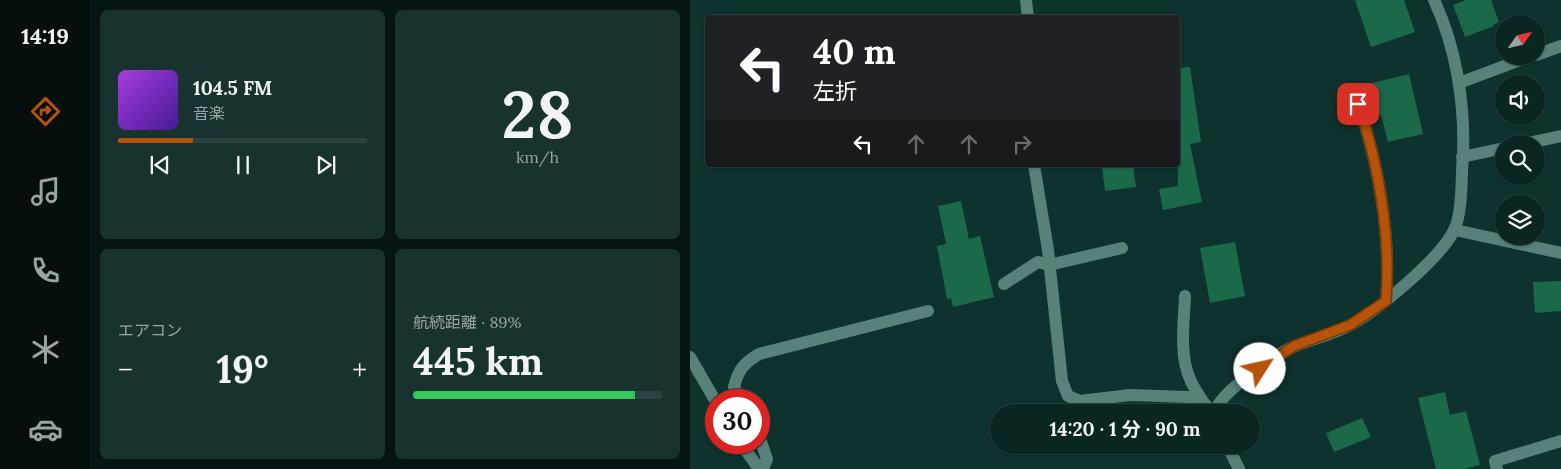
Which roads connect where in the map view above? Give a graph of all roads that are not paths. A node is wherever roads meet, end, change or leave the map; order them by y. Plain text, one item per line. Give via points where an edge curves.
1 (1026, 0) edge
2 (1434, 0) edge
3 (1028, 15) edge
4 (1561, 46) edge
5 (1545, 51) edge
6 (1507, 65) edge
7 (1458, 83) junction
8 (1358, 104) dead end
9 (1561, 136) edge
10 (1545, 139) edge
11 (1495, 150) edge
12 (1462, 157) junction
13 (1034, 167) edge
14 (1455, 230) junction
15 (1122, 248) dead end
16 (1561, 253) edge
17 (1049, 265) junction
18 (1004, 284) dead end
19 (1185, 296) dead end
20 (1386, 301) junction
21 (928, 311) dead end
22 (690, 356) edge
23 (709, 389) edge
24 (735, 389) edge
25 (1201, 404) edge
26 (1207, 404) edge
27 (1215, 404) edge
28 (1561, 440) edge
29 (748, 454) edge
30 (765, 454) edge
31 (1232, 454) edge
32 (759, 469) edge
33 (763, 469) edge
34 (1239, 469) edge
35 (1497, 469) edge

1 - 3 street
2 - 7 street
4 - 5 street
6 - 7 street
7 - 12 street via 1462,101
8 - 20 street via 1371,140 1388,256
9 - 10 street
11 - 12 street
12 - 14 street
13 - 17 street
14 - 16 street
14 - 20 street via 1438,254
15 - 17 street
17 - 18 street via 1038,262
17 - 25 street via 1062,381 1068,396 1088,402 1130,395 1188,397
19 - 26 street via 1183,336 1189,378
20 - 27 street via 1350,325 1286,351
21 - 24 street via 759,354 738,371
22 - 23 street
28 - 35 street via 1495,461
29 - 32 street
30 - 33 street
31 - 34 street

